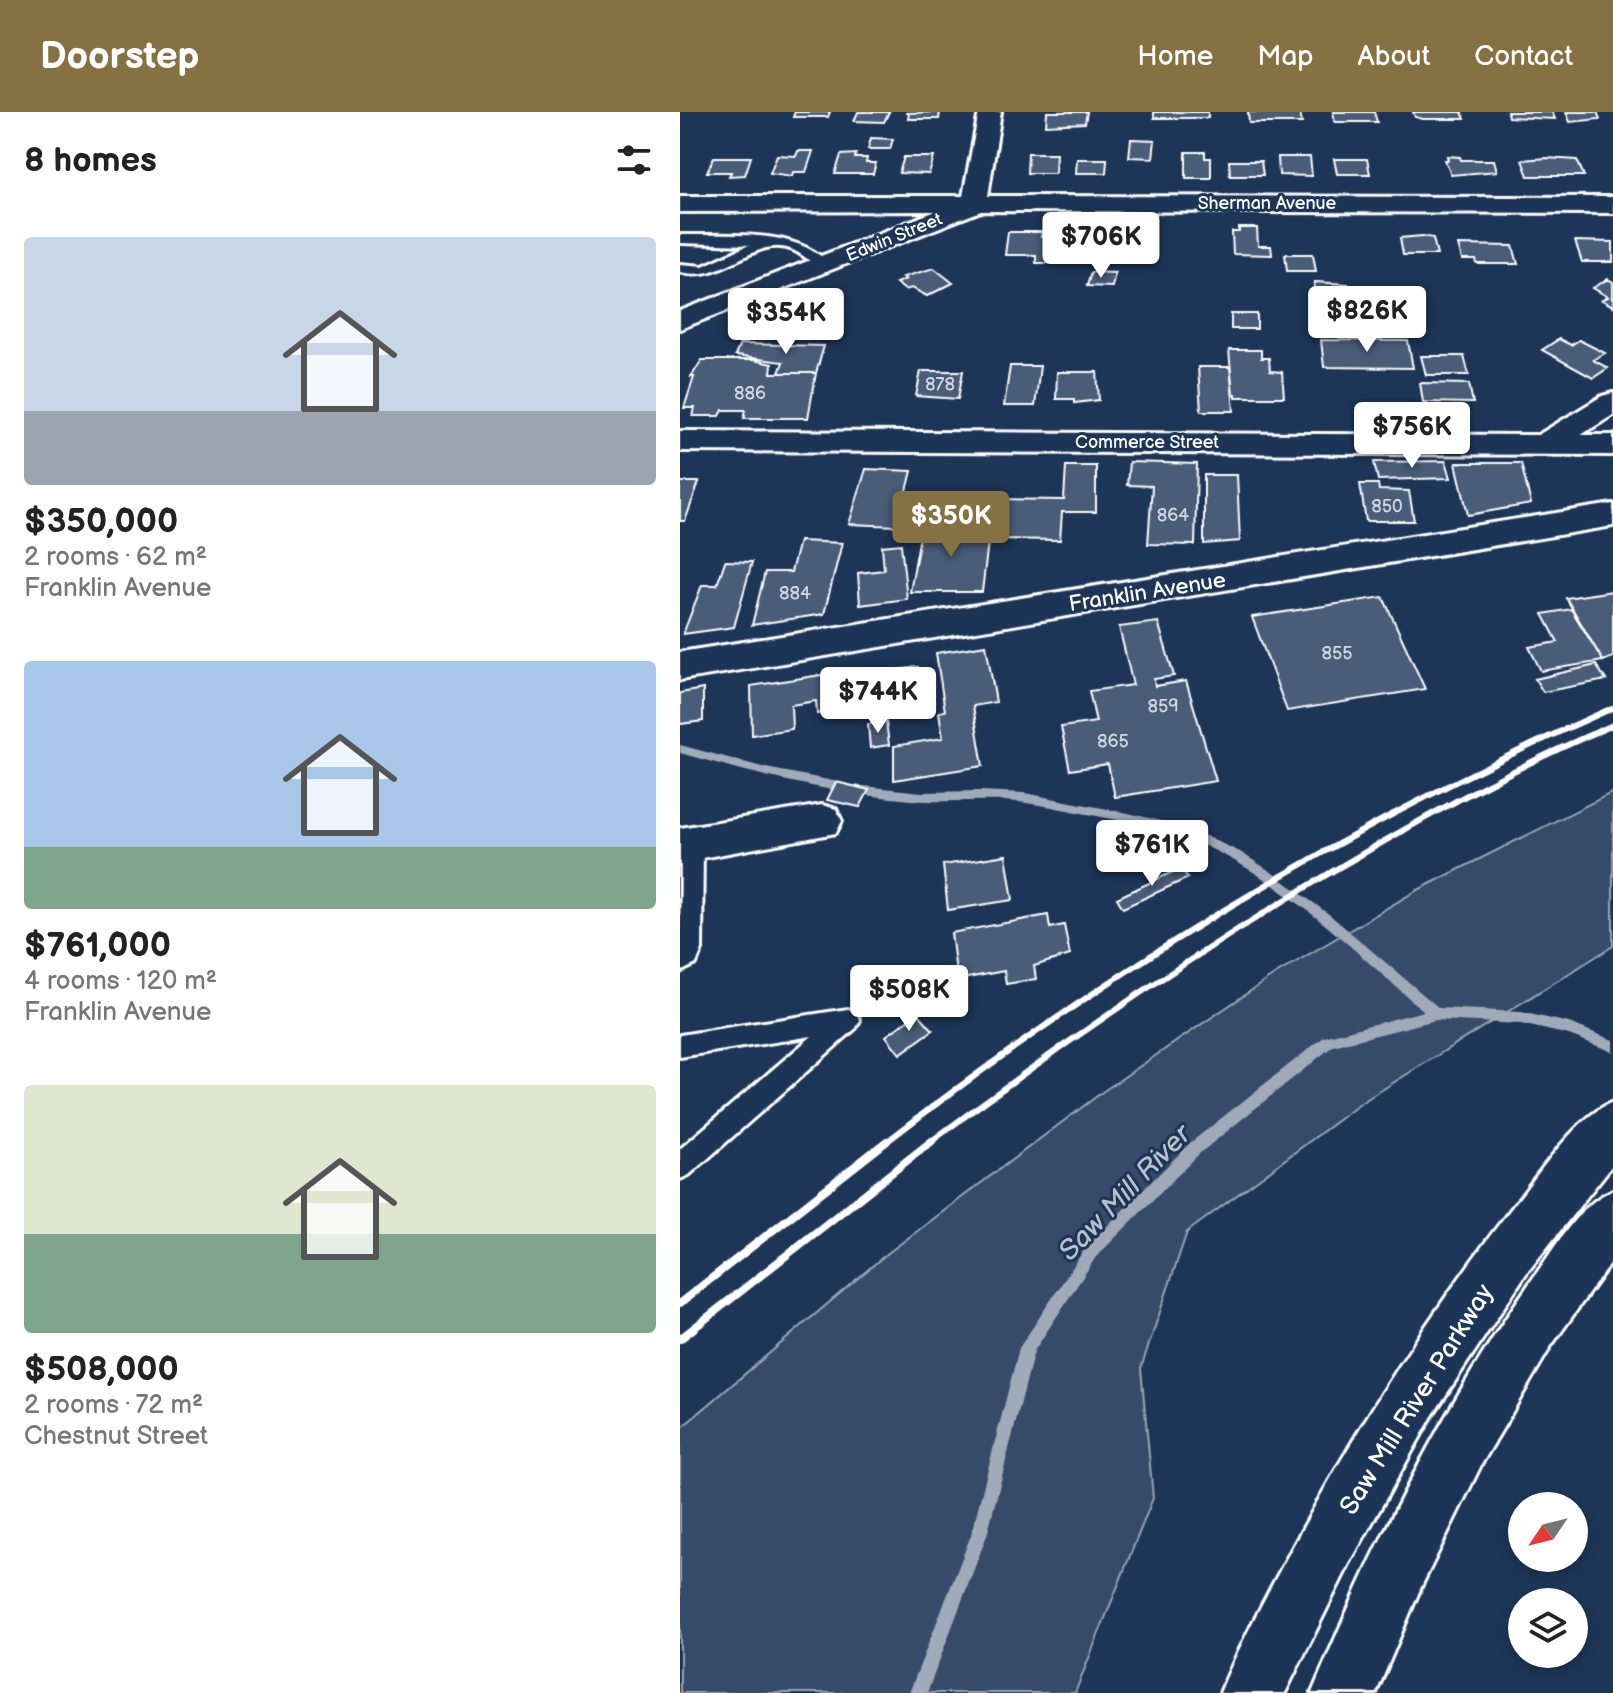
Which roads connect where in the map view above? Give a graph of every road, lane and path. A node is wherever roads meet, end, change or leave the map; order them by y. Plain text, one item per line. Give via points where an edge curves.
1 (990, 112) edge
2 (680, 204) edge
3 (975, 204) junction
4 (1613, 205) edge
5 (680, 239) edge
6 (768, 241) junction
7 (824, 265) junction
8 (680, 268) edge
9 (680, 321) edge
10 (1613, 402) edge
11 (680, 441) edge
12 (1544, 445) junction
13 (1613, 445) edge
14 (1613, 515) edge
15 (680, 666) edge
16 (822, 821) dead end
17 (686, 844) edge
18 (684, 959) edge
19 (680, 1046) edge
20 (1613, 1126) edge
21 (680, 1166) edge
22 (1613, 1216) edge
23 (1252, 1693) edge
24 (1344, 1693) edge

1 - 3 street
2 - 3 street, Sherman Avenue
3 - 4 street, Sherman Avenue
3 - 7 street, Edwin Street
5 - 6 lane
6 - 7 lane via 797,247
6 - 8 lane via 697,272
7 - 9 street, Edwin Street
10 - 12 street
11 - 12 street, Commerce Street
12 - 13 street, Commerce Street
14 - 15 main road, Franklin Avenue
16 - 17 street
17 - 18 lane
19 - 21 lane via 848,1020
20 - 23 main road, Saw Mill River Parkway via 1533,1221 1434,1361 1336,1527
22 - 24 main road via 1464,1437 1419,1522

